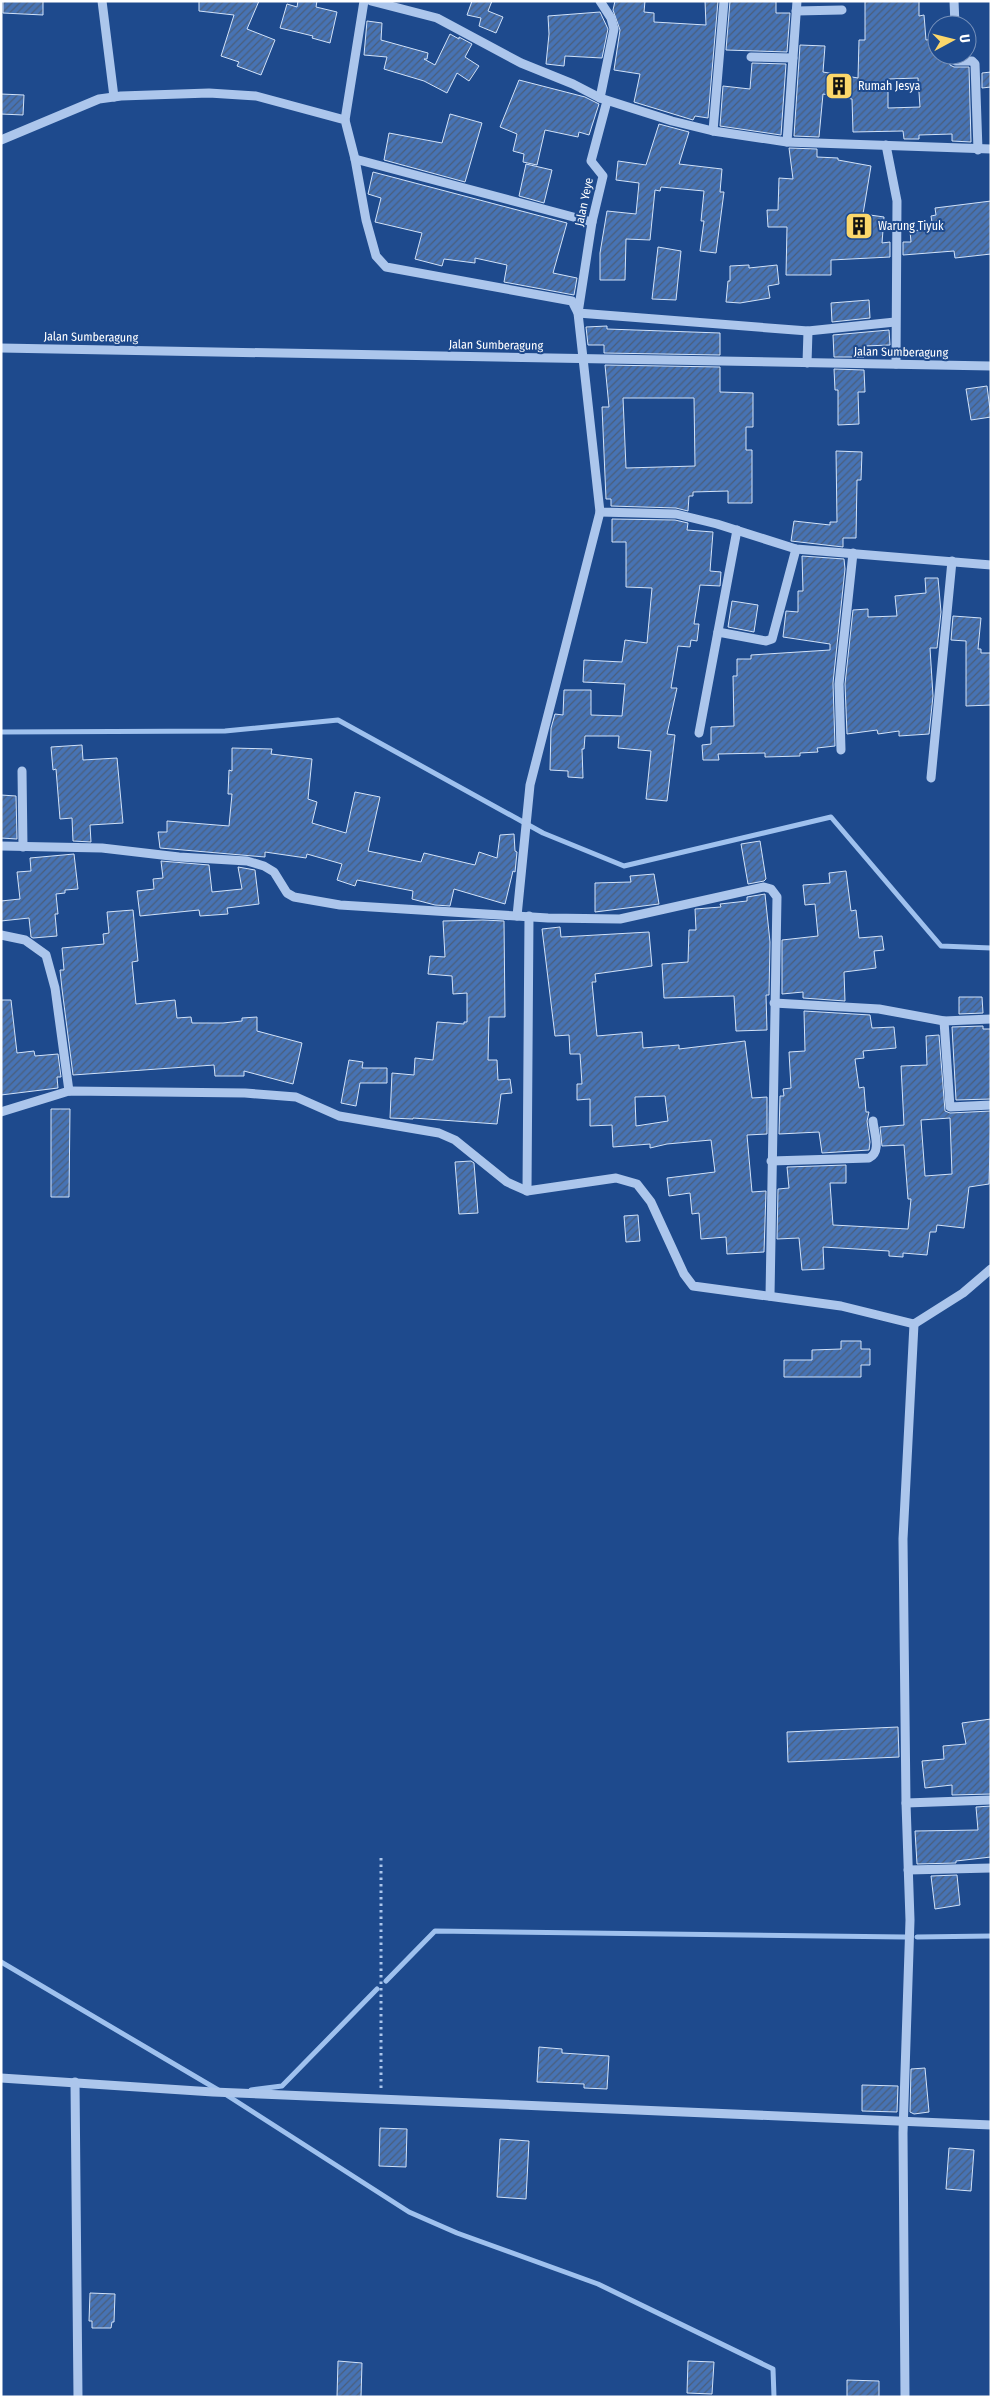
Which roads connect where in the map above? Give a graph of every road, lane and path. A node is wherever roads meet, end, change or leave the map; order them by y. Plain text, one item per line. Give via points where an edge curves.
1 (102, 1) edge
2 (364, 1) edge
3 (371, 1) edge
4 (600, 1) edge
5 (724, 1) edge
6 (954, 1) edge
7 (797, 6) edge
8 (842, 10) dead end
9 (955, 15) edge
10 (751, 57) dead end
11 (794, 58) junction
12 (975, 65) edge
13 (114, 97) junction
14 (604, 100) junction
15 (346, 120) junction
16 (713, 131) junction
17 (1, 140) edge
18 (788, 142) junction
19 (886, 145) junction
20 (978, 150) junction
21 (991, 150) edge
22 (355, 159) junction
23 (592, 222) junction
24 (578, 313) junction
25 (896, 325) junction
26 (808, 331) junction
27 (1, 348) edge
28 (582, 359) junction
29 (807, 362) junction
30 (896, 364) junction
31 (991, 366) edge
32 (600, 512) junction
33 (737, 530) junction
34 (796, 550) junction
35 (853, 553) junction
36 (952, 561) junction
37 (991, 565) edge
38 (718, 632) junction
39 (699, 733) dead end
40 (841, 750) dead end
41 (22, 771) dead end
42 (931, 778) dead end
43 (1, 846) edge
44 (23, 847) junction
45 (517, 916) junction
46 (529, 916) junction
47 (1, 935) edge
48 (774, 1003) junction
49 (991, 1019) edge
50 (944, 1021) junction
51 (69, 1091) junction
52 (991, 1105) edge
53 (1, 1112) edge
54 (873, 1121) dead end
55 (771, 1161) junction
56 (526, 1191) junction
57 (991, 1269) edge
58 (770, 1296) junction
59 (914, 1324) junction
60 (991, 1800) edge
61 (906, 1803) junction
62 (381, 1857) dead end
63 (991, 1868) edge
64 (908, 1870) junction
65 (1, 2078) edge
66 (75, 2082) junction
67 (381, 2099) junction
68 (904, 2120) junction
69 (991, 2125) edge
70 (78, 2397) edge
71 (905, 2397) edge

1 - 13 street
2 - 15 street
3 - 14 street via 437,18 521,63
4 - 14 street via 612,18 614,29
5 - 16 street
6 - 9 street
7 - 8 street
7 - 11 street
10 - 11 street
11 - 18 street
12 - 20 street
13 - 15 street via 209,93 256,96
13 - 17 street via 99,99
14 - 16 street
14 - 23 street, Jalan Yeye via 591,161 603,176
15 - 22 street
16 - 18 street
18 - 19 street
19 - 20 street
19 - 25 street via 897,200
20 - 21 street
22 - 23 street
22 - 24 street via 366,220 381,263 572,301
23 - 24 street, Jalan Yeye
24 - 26 street
24 - 28 street, Jalan Yeye
25 - 26 street
25 - 30 street
26 - 29 street
27 - 28 street, Jalan Sumberagung
28 - 29 street, Jalan Sumberagung
28 - 32 street, Jalan Yeye
29 - 30 street, Jalan Sumberagung
30 - 31 street, Jalan Sumberagung
32 - 33 street via 676,514
32 - 45 street via 530,785
33 - 34 street
33 - 38 street
34 - 35 street
34 - 38 street via 772,639 766,641
35 - 36 street
35 - 40 street via 839,684
36 - 37 street
36 - 42 street
38 - 39 street
41 - 44 street
43 - 44 street
44 - 45 street via 102,848 247,861 274,872 288,893 294,896 340,905
45 - 46 street
46 - 48 street via 620,919 771,888 777,897
46 - 56 street
47 - 51 street via 25,940 46,955 55,988
48 - 50 street via 878,1009
48 - 55 street
49 - 50 street
50 - 52 street via 950,1107
51 - 53 street
51 - 56 street via 245,1093 296,1098 339,1116 438,1133 455,1140 507,1182
54 - 55 street via 877,1151 869,1158
55 - 58 street
56 - 58 street via 616,1178 637,1184 651,1202 684,1274 693,1286
57 - 59 street via 963,1293
58 - 59 street via 841,1306
59 - 61 street via 903,1539
60 - 61 street
61 - 64 street
62 - 67 path
63 - 64 street
64 - 68 street via 910,1920
65 - 66 street
66 - 67 street
66 - 70 street
67 - 68 street
68 - 69 street
68 - 71 street

